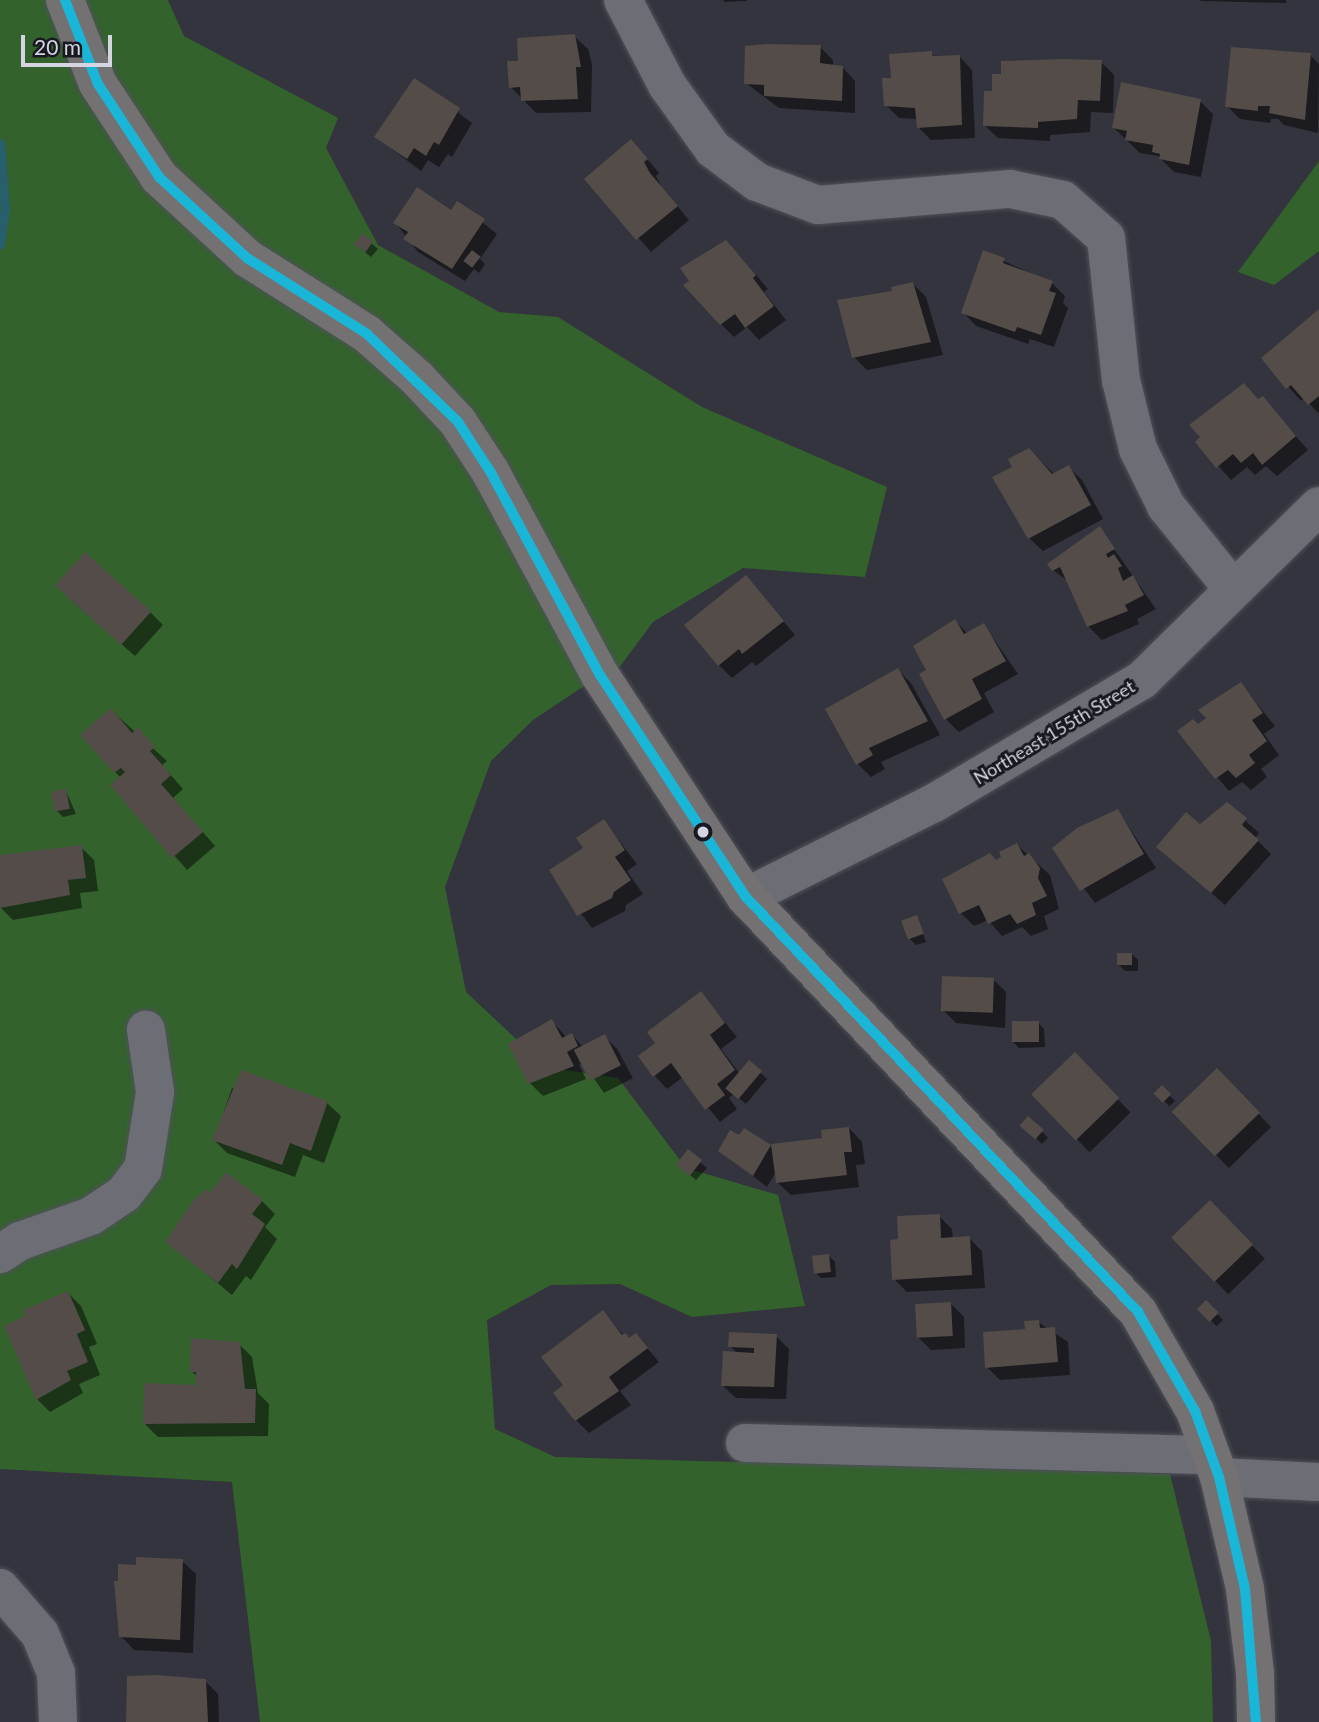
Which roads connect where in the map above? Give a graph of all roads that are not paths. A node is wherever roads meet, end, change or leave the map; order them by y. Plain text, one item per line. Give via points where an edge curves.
1 (65, 0) edge
2 (623, 0) edge
3 (1319, 506) edge
4 (1233, 589) junction
5 (746, 897) junction
6 (146, 1030) dead end
7 (0, 1254) edge
8 (745, 1443) dead end
9 (1215, 1466) junction
10 (1319, 1482) edge
11 (0, 1588) edge
12 (58, 1722) edge
13 (1256, 1722) edge

1 - 5 main road via 98,84 159,177 247,258 367,334 457,422 489,471 600,675
2 - 4 street via 667,85 713,149 757,182 818,205 1010,189 1063,200 1106,238 1121,380 1138,449 1166,506
3 - 4 street, Northeast 155th Street
4 - 5 street, Northeast 155th Street via 1142,680 934,803
5 - 9 main road via 1138,1312 1195,1411
6 - 7 street via 155,1092 143,1169 124,1195 91,1216 20,1241
8 - 9 street
9 - 10 street
9 - 13 main road via 1245,1589
11 - 12 street via 40,1634 56,1673

